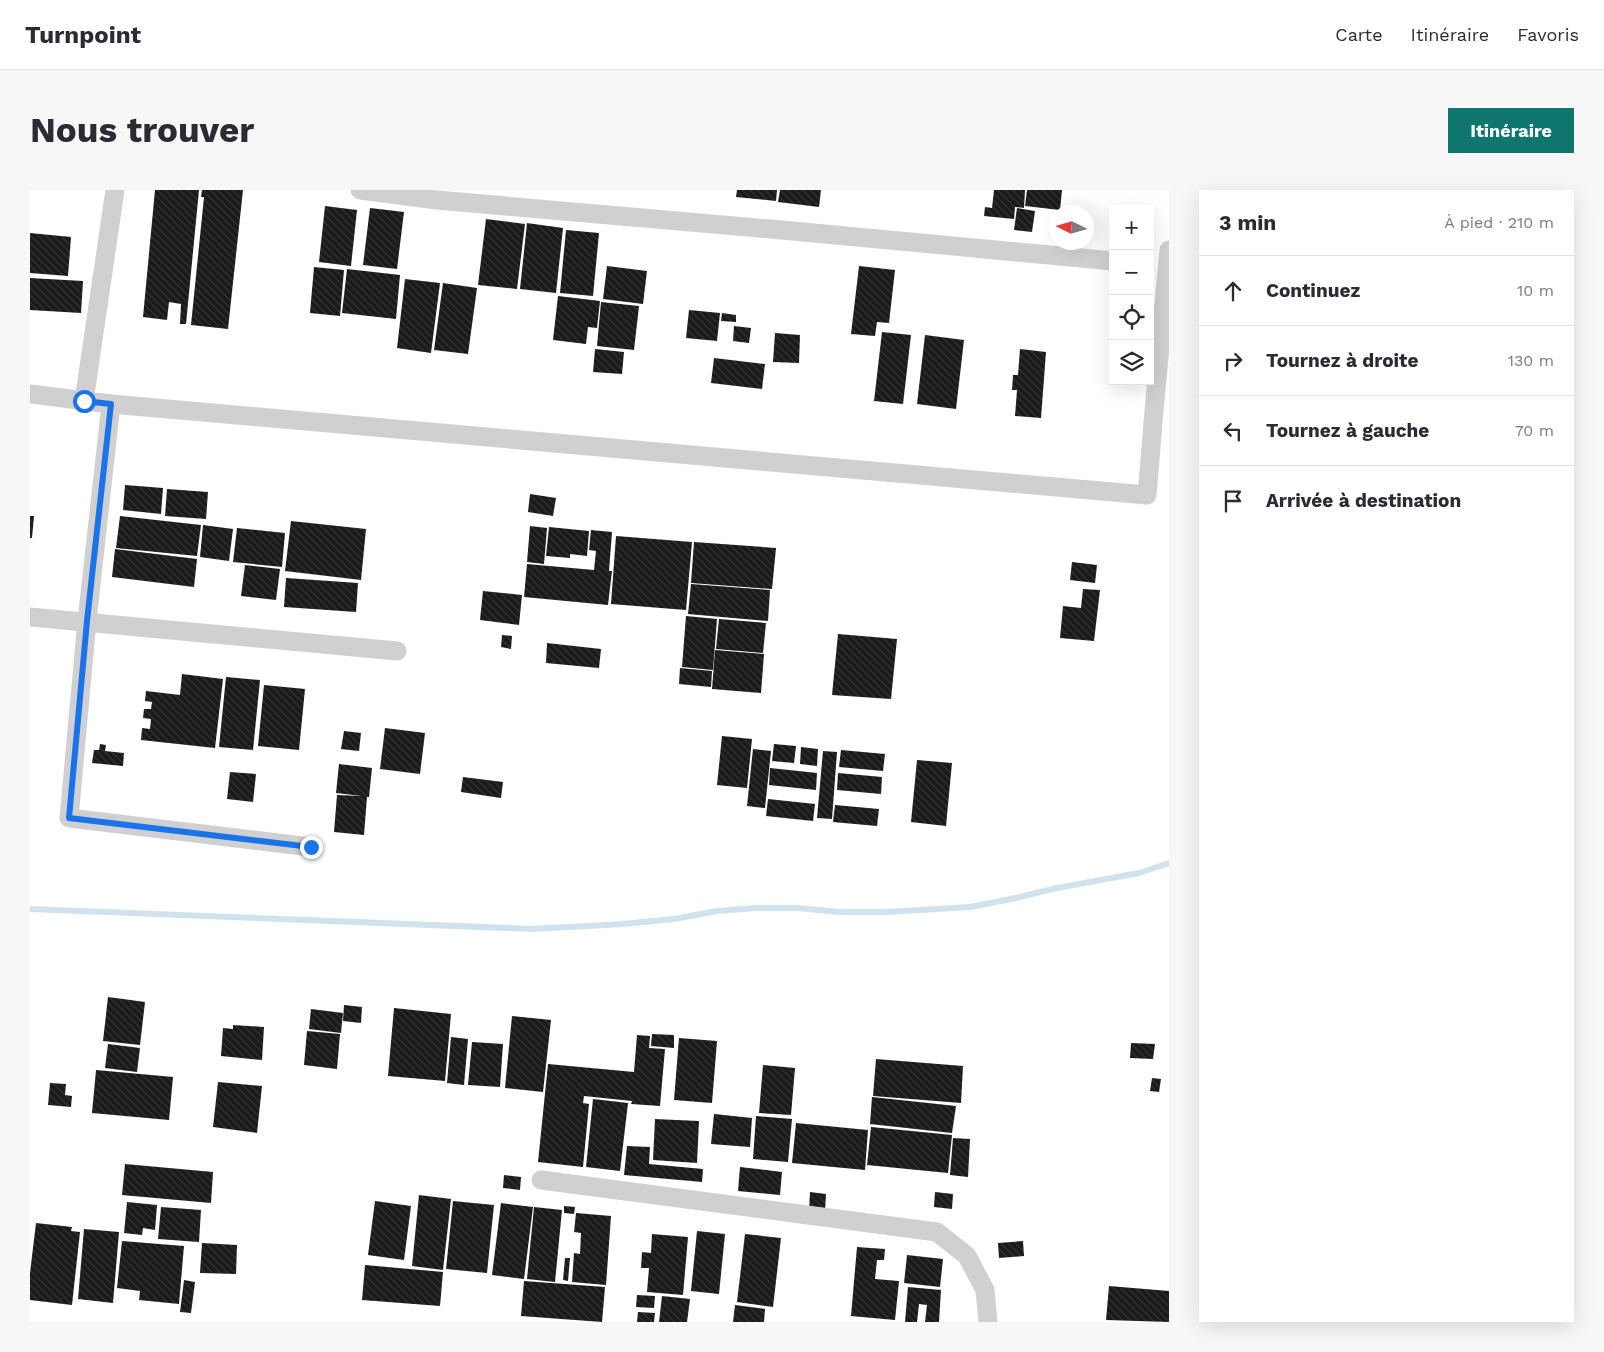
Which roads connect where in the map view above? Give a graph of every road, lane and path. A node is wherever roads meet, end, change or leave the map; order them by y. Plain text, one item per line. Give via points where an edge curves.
1 (115, 190) edge
2 (360, 190) edge
3 (1162, 261) edge
4 (1109, 262) edge
5 (1165, 350) edge
6 (30, 394) edge
7 (84, 401) junction
8 (111, 404) junction
9 (30, 616) edge
10 (87, 621) junction
11 (397, 651) dead end
12 (311, 847) dead end
13 (540, 1180) dead end
14 (988, 1322) edge

1 - 7 street
2 - 4 street via 438,200
3 - 5 street
5 - 8 street via 1154,411 1147,495
6 - 7 street
7 - 8 street
8 - 10 street
9 - 10 street
10 - 11 street
10 - 12 street via 69,818
13 - 14 street via 937,1232 967,1256 985,1290

